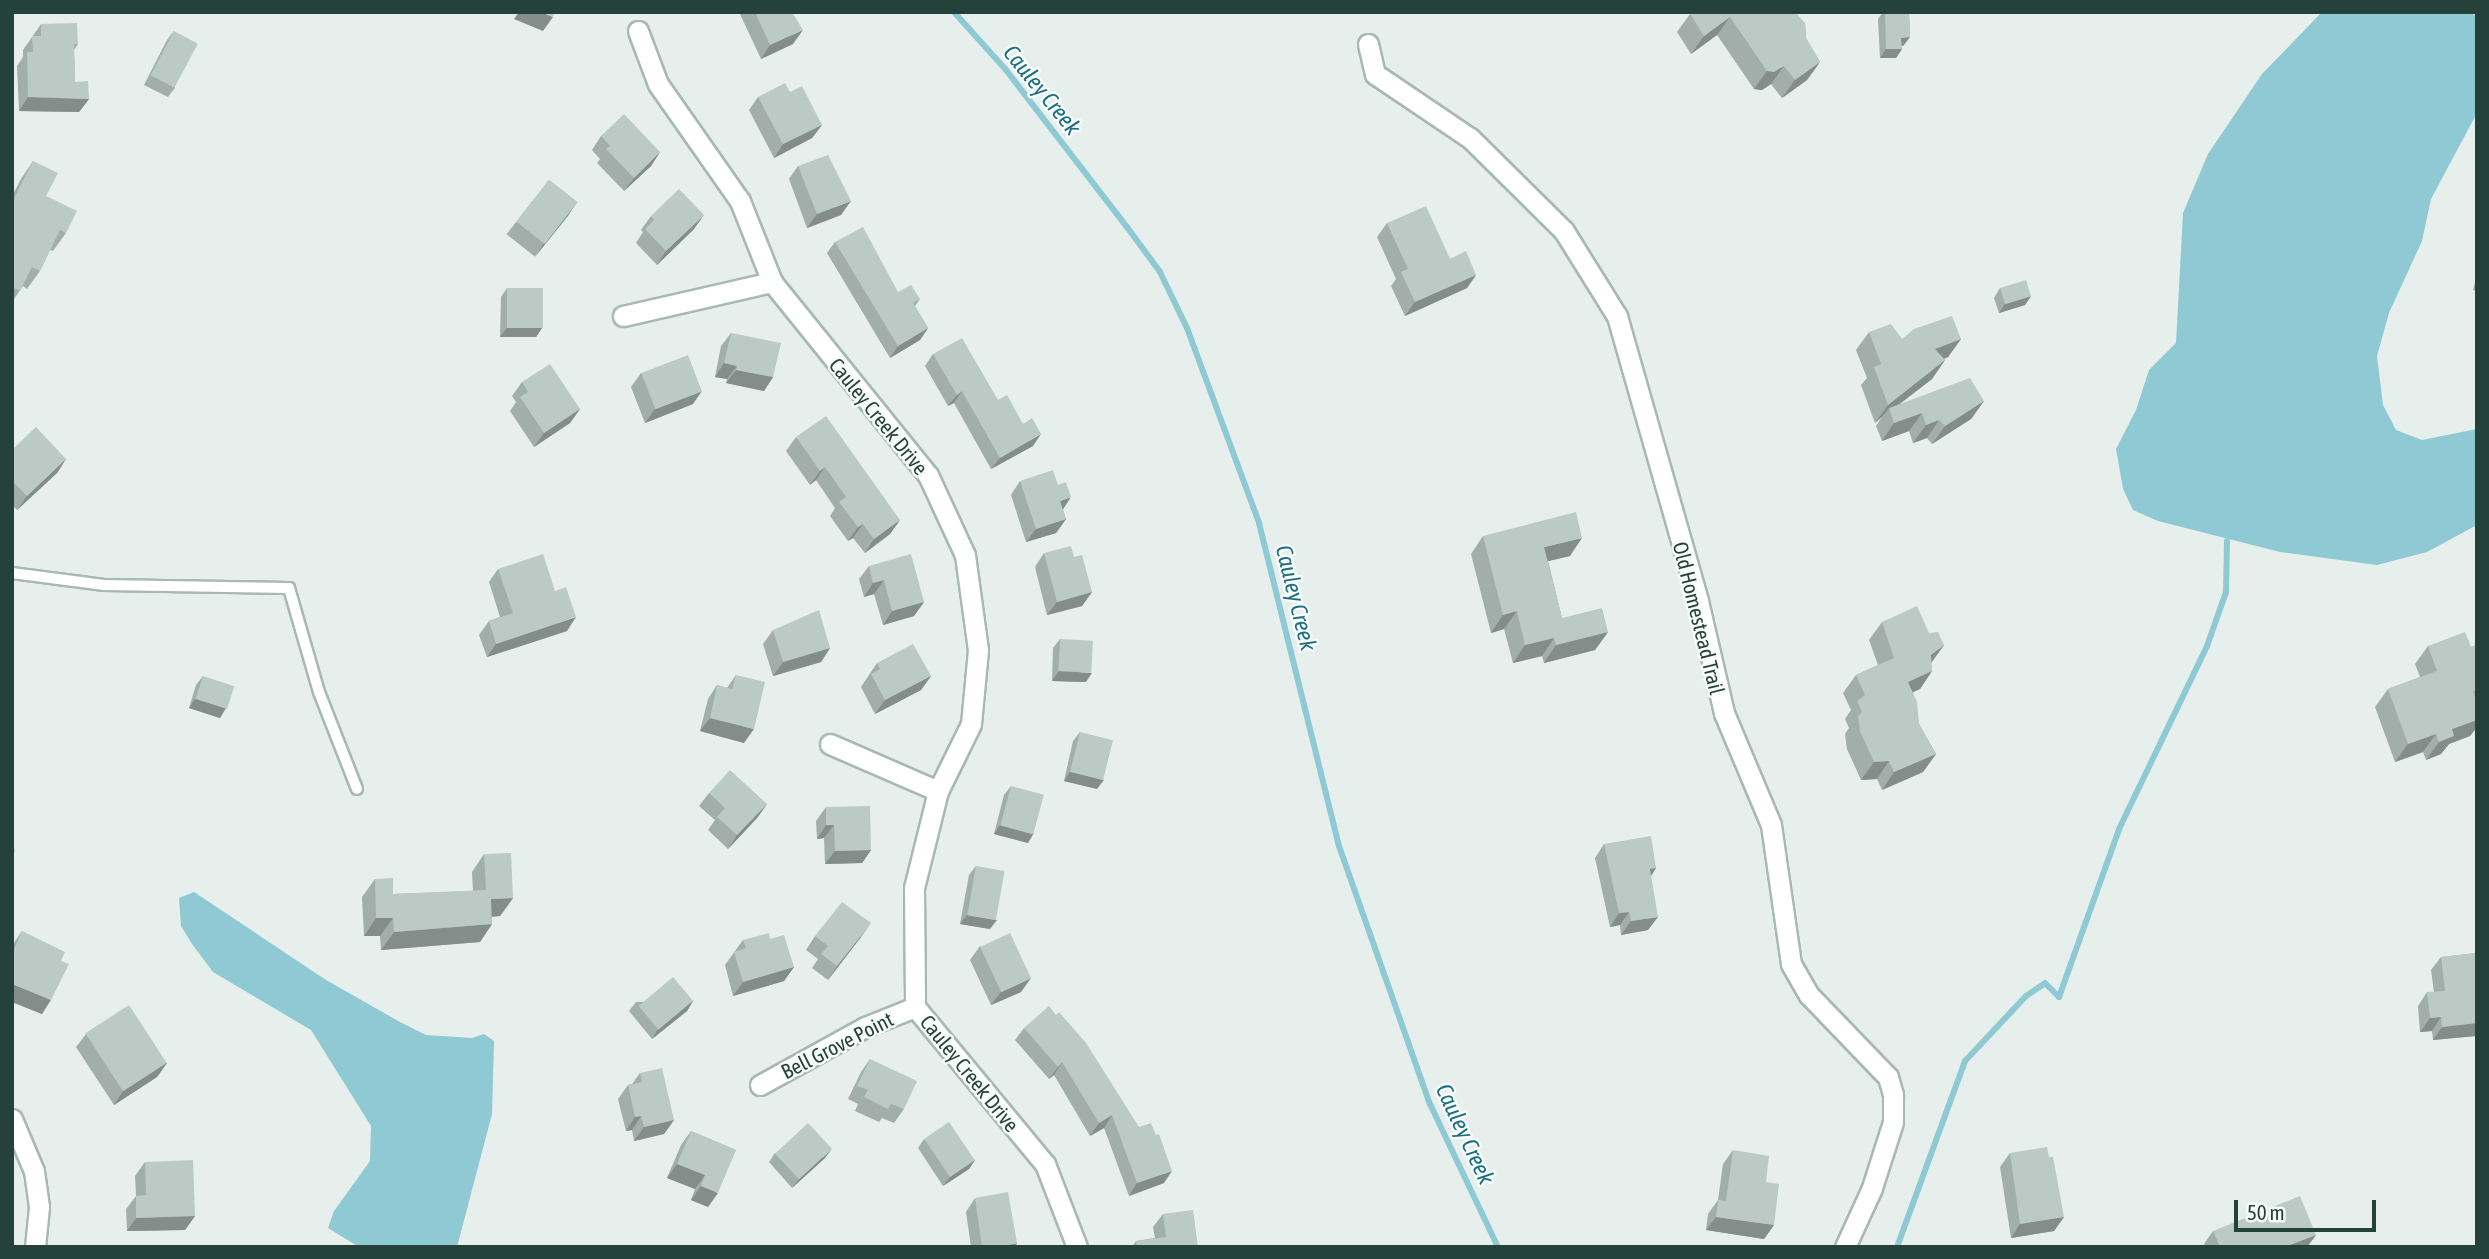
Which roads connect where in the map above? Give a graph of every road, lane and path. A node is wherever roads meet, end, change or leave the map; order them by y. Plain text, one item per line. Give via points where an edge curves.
1 (638, 31) dead end
2 (1368, 44) dead end
3 (772, 282) junction
4 (623, 316) dead end
5 (12, 573) edge
6 (830, 744) dead end
7 (358, 789) dead end
8 (938, 792) junction
9 (915, 1007) junction
10 (760, 1085) dead end
11 (12, 1119) edge
12 (35, 1247) edge
13 (1077, 1247) edge
14 (1845, 1247) edge

1 - 3 street, Cauley Creek Drive via 658,84 740,201
2 - 14 street, Old Homestead Trail via 1375,74 1470,138 1564,231 1617,316 1698,601 1724,713 1771,825 1791,964 1808,995 1888,1077 1893,1096 1893,1122 1872,1188
3 - 4 street
3 - 8 street, Cauley Creek Drive via 928,475 965,555 978,650 971,724
5 - 7 lane via 104,585 289,587 319,692
6 - 8 street
8 - 9 street, Cauley Creek Drive via 914,888
9 - 10 street, Bell Grove Point via 865,1027
9 - 13 street, Cauley Creek Drive via 1045,1164
11 - 12 street via 34,1171 39,1207

